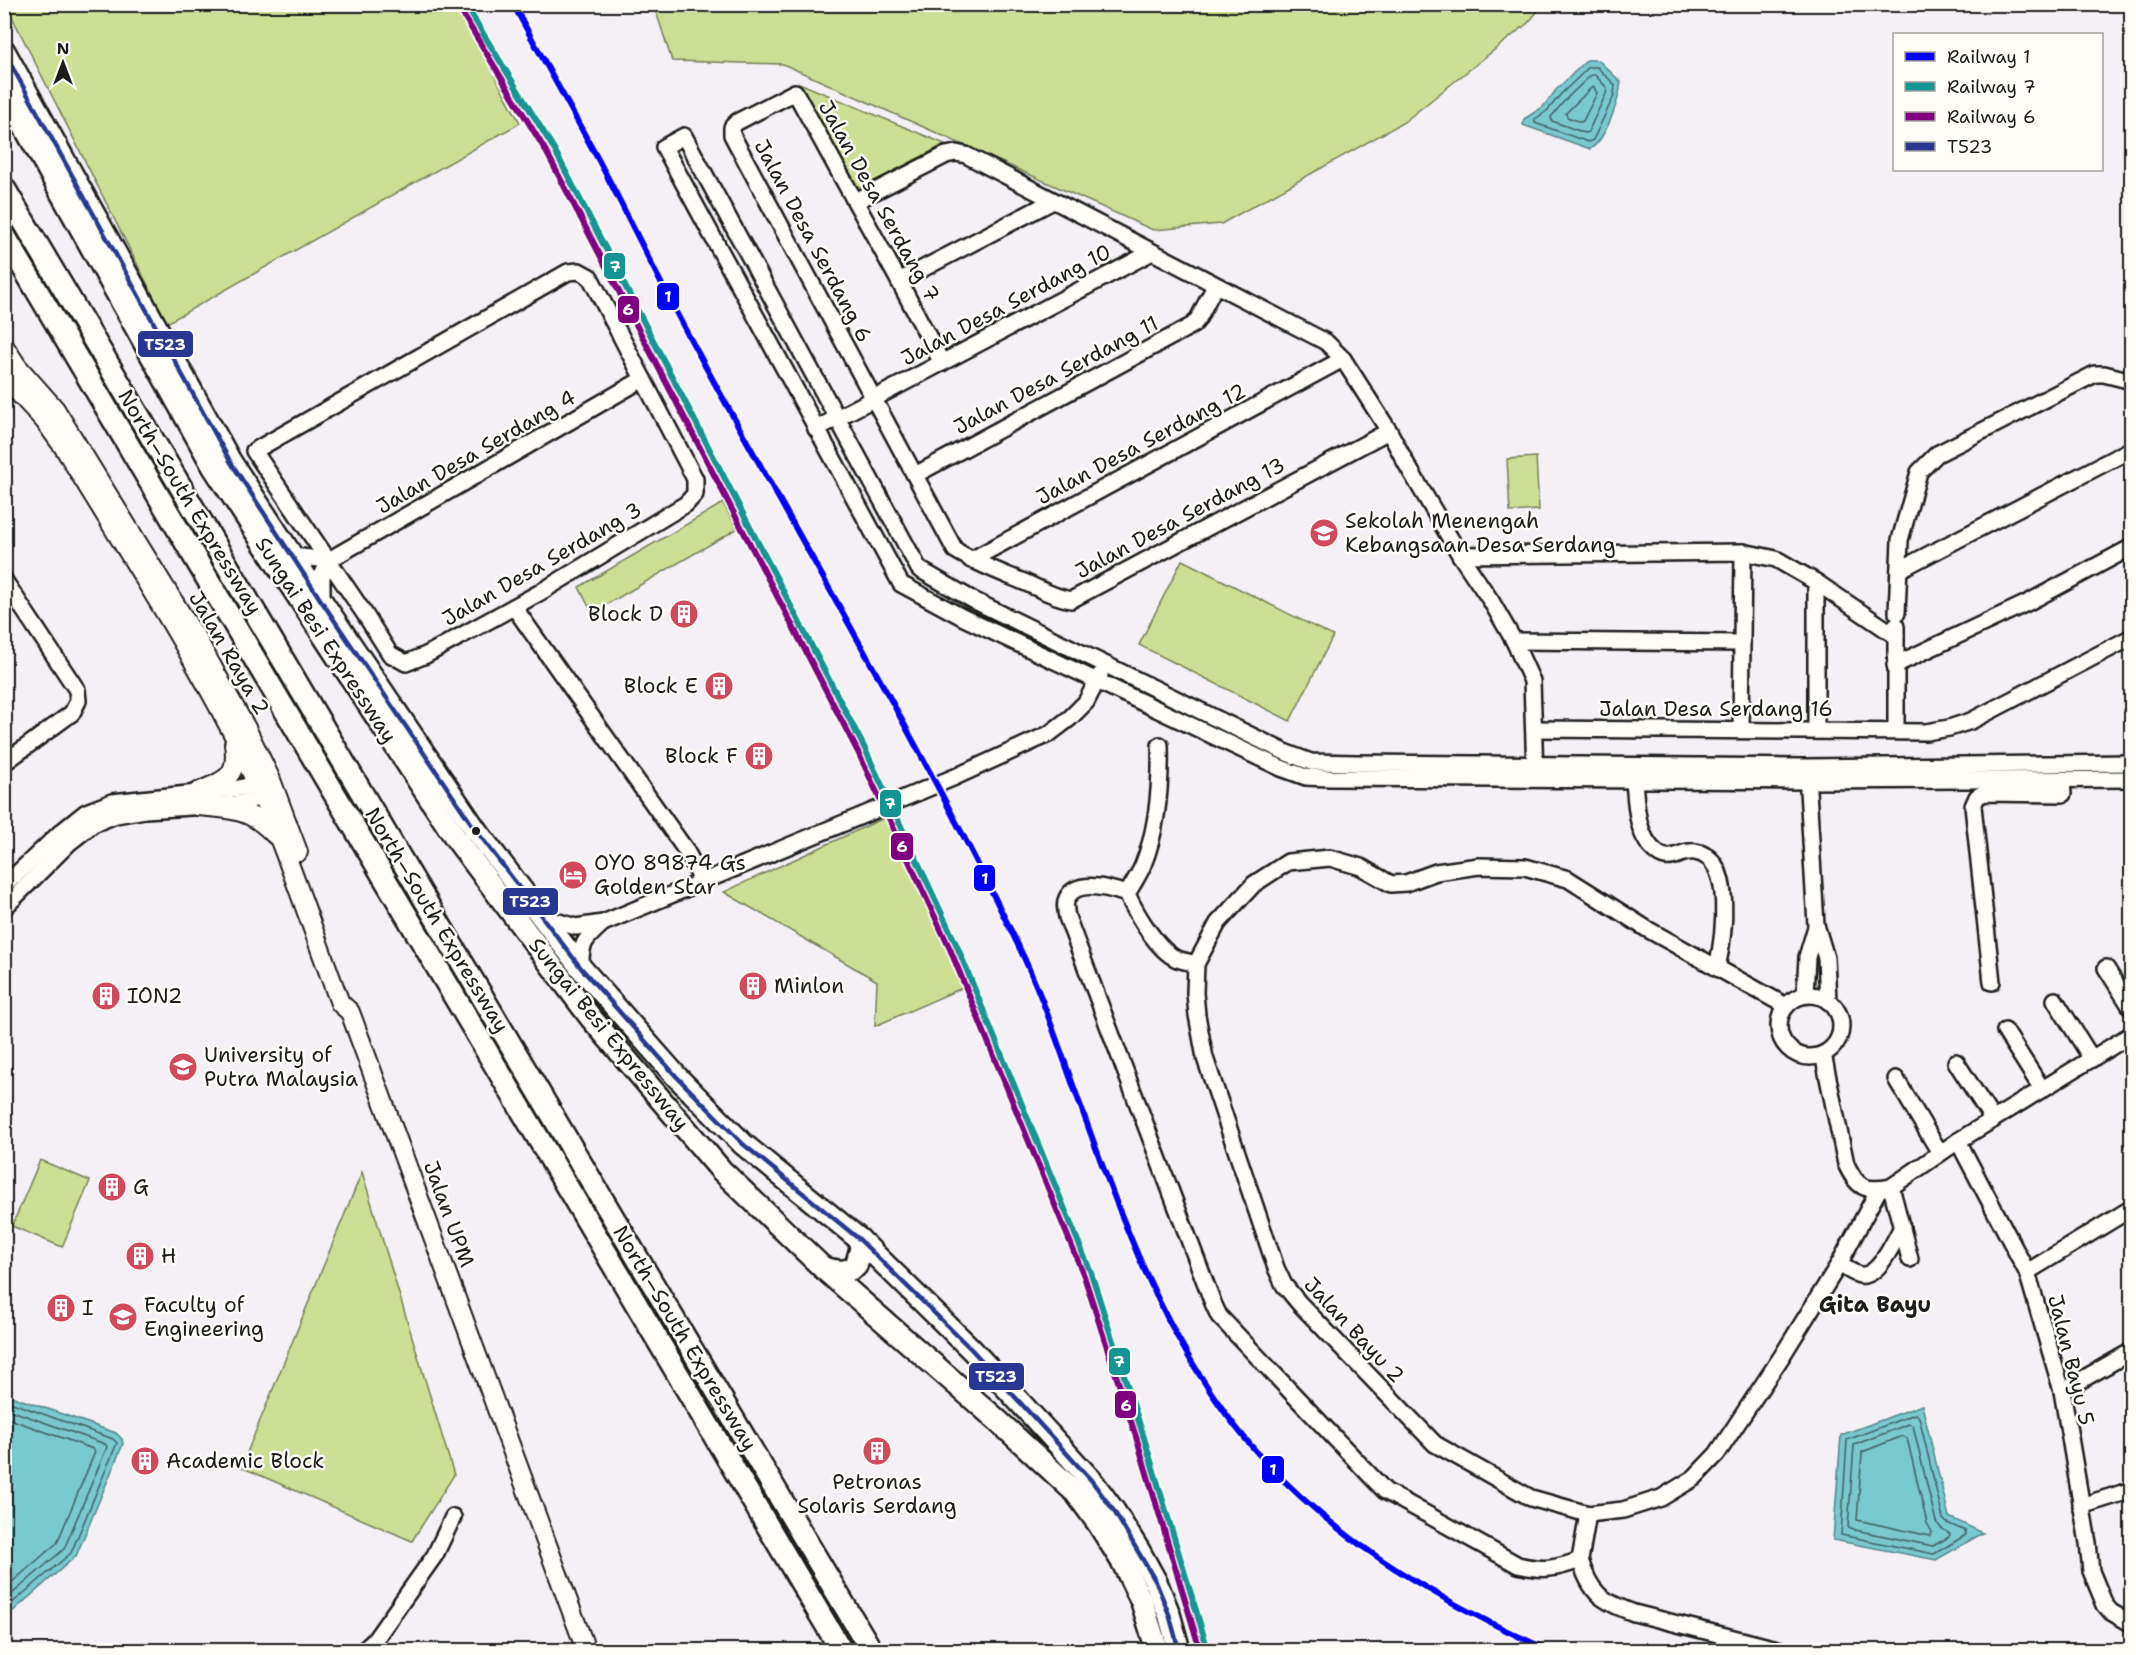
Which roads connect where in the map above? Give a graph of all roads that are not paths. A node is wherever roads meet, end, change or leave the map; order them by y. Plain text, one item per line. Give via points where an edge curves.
1 (6, 52) edge
2 (4, 90) edge
3 (732, 135) joint
4 (4, 188) edge
5 (856, 201) junction
6 (1053, 201) junction
7 (4, 235) edge
8 (1152, 252) junction
9 (899, 280) junction
10 (1215, 286) junction
11 (4, 346) edge
12 (1338, 362) junction
13 (942, 363) junction
14 (4, 377) edge
15 (644, 379) junction
16 (2132, 381) edge
17 (877, 397) junction
18 (838, 417) junction
19 (816, 429) junction
20 (1389, 431) junction
21 (2132, 449) edge
22 (915, 475) junction
23 (2132, 547) edge
24 (956, 550) joint
25 (1743, 552) junction
26 (1460, 555) junction
27 (292, 556) junction
28 (329, 560) junction
29 (971, 560) junction
30 (1899, 570) junction
31 (4, 580) edge
32 (1816, 582) junction
33 (322, 602) junction
34 (514, 607) junction
35 (1896, 625) junction
36 (2132, 637) edge
37 (1514, 641) junction
38 (1742, 643) junction
39 (1106, 664) junction
40 (1895, 665) junction
41 (1097, 682) junction
42 (1534, 729) junction
43 (1741, 730) junction
44 (1816, 731) junction
45 (1896, 731) junction
46 (233, 733) junction
47 (1160, 745) dead end
48 (4, 763) edge
49 (1535, 763) junction
50 (2132, 763) edge
51 (1807, 774) junction
52 (2132, 779) edge
53 (1535, 780) junction
54 (1634, 780) junction
55 (2062, 780) junction
56 (266, 789) junction
57 (197, 799) junction
58 (280, 841) junction
59 (703, 882) junction
60 (4, 886) edge
61 (1127, 894) junction
62 (4, 908) edge
63 (540, 916) junction
64 (603, 923) junction
65 (1816, 925) junction
66 (1196, 964) junction
67 (580, 968) junction
68 (1717, 968) junction
69 (2106, 968) dead end
70 (1992, 982) dead end
71 (1805, 995) junction
72 (2055, 1000) dead end
73 (1828, 1001) junction
74 (1786, 1006) junction
75 (2132, 1009) edge
76 (350, 1012) junction
77 (2005, 1031) dead end
78 (2132, 1034) edge
79 (1823, 1053) junction
80 (2092, 1059) junction
81 (1956, 1062) dead end
82 (1896, 1079) dead end
83 (2042, 1089) junction
84 (1993, 1120) junction
85 (1958, 1141) junction
86 (1940, 1153) junction
87 (1885, 1188) junction
88 (2132, 1208) edge
89 (1902, 1227) junction
90 (859, 1239) junction
91 (1910, 1259) dead end
92 (1839, 1264) junction
93 (823, 1268) junction
94 (2026, 1272) junction
95 (2132, 1351) edge
96 (2062, 1391) junction
97 (2132, 1490) edge
98 (2081, 1506) junction
99 (1588, 1514) junction
100 (453, 1517) dead end
101 (1580, 1560) junction
102 (2132, 1624) edge
103 (364, 1650) edge
104 (586, 1650) edge
105 (841, 1650) edge
106 (871, 1650) edge
107 (1157, 1650) edge
108 (1179, 1650) edge
109 (1781, 1650) edge

1 - 27 highway, Sungai Besi Expressway via 230,461
2 - 93 highway, Sungai Besi Expressway via 213,466 457,840 591,1018 654,1094 721,1170
3 - 5 street, Jalan Desa Serdang 7 via 737,122 795,92
3 - 17 street, Jalan Desa Serdang 6
4 - 106 highway, North–South Expressway
5 - 6 street via 956,153
5 - 9 street, Jalan Desa Serdang 7
6 - 8 street
6 - 9 street
7 - 105 highway, North–South Expressway
8 - 10 street
8 - 13 street, Jalan Desa Serdang 10
9 - 13 street, Jalan Desa Serdang 7
10 - 12 street via 1326,342
10 - 22 street, Jalan Desa Serdang 11 via 1193,325
11 - 56 main road, Jalan Raya 2 via 55,409 187,623 242,720
12 - 20 street
12 - 29 street, Jalan Desa Serdang 12
13 - 17 street, Jalan Desa Serdang 10
14 - 46 main road, Jalan Raya 2 via 44,420 65,450 188,650
15 - 28 street, Jalan Desa Serdang 4
15 - 28 street via 590,277 579,271 568,273 254,451
15 - 34 street, Jalan Desa Serdang 3 via 694,479 695,494 686,504
16 - 30 street via 2095,374 1928,461 1919,472 1900,540
17 - 18 street, Jalan Desa Serdang 10
17 - 22 street, Jalan Desa Serdang 6
18 - 19 street, Jalan Desa Serdang 10
18 - 19 street via 684,136 664,147
18 - 39 street via 919,569 973,600
19 - 41 street via 901,584
20 - 26 street
20 - 29 street, Jalan Desa Serdang 13 via 1071,600 1055,598
21 - 30 street
22 - 24 street, Jalan Desa Serdang 6
23 - 40 street via 2029,602
24 - 29 street, Jalan Desa Serdang 13
25 - 26 street
25 - 32 street via 1776,559
25 - 38 street
26 - 37 street
27 - 28 street
27 - 33 highway, Sungai Besi Expressway
28 - 33 street via 322,576
28 - 34 street, Jalan Desa Serdang 3 via 390,654 406,663
30 - 35 street
31 - 48 street via 77,690 78,701 72,713
32 - 35 street
32 - 44 street
33 - 63 highway, Sungai Besi Expressway via 475,829
34 - 59 street via 685,849
35 - 40 street
36 - 45 street, Jalan Desa Serdang 16 via 1971,721 1926,732
37 - 38 street
37 - 42 street via 1532,681
38 - 43 street
39 - 41 street
39 - 49 street via 1311,762
40 - 45 street
41 - 53 street via 1306,777
41 - 59 street via 1086,702 1049,734
42 - 43 street, Jalan Desa Serdang 16
42 - 49 street
43 - 44 street, Jalan Desa Serdang 16
44 - 45 street, Jalan Desa Serdang 16
46 - 56 main road, Jalan Raya 2
46 - 57 main road via 234,771
47 - 61 street via 1155,820 1143,865
49 - 51 street
49 - 53 street
50 - 51 street
51 - 54 street
51 - 55 street
51 - 65 street
52 - 55 street
53 - 54 street
54 - 68 street via 1638,819 1655,852 1664,857 1691,851 1701,853 1718,873 1724,913
55 - 70 street via 2062,794 1984,793 1973,806
56 - 57 street via 237,804
56 - 58 main road, Jalan UPM
56 - 76 main road, Jalan Raya 2 via 352,999
57 - 58 main road via 250,814
57 - 60 street via 112,802 86,812
57 - 62 street via 116,815 93,824
58 - 76 main road, Jalan UPM via 340,1003
59 - 64 street
61 - 66 street via 1156,940 1175,958
61 - 101 street via 1110,888 1077,889 1068,896 1067,918 1220,1316 1385,1491 1518,1565 1538,1570 1560,1568
63 - 64 street via 576,927
63 - 67 highway, Sungai Besi Expressway
64 - 67 street via 580,950
65 - 71 street
65 - 73 street via 1826,958
66 - 68 street via 1218,923 1254,884 1288,862 1330,858 1361,867 1391,884 1479,866 1525,867 1568,879
66 - 99 street, Jalan Bayu 2 via 1197,1015 1204,1058 1284,1285 1435,1444 1531,1498
67 - 90 highway, Sungai Besi Expressway via 743,1144
68 - 74 street
69 - 75 street
71 - 73 street
71 - 74 street
72 - 80 street
73 - 79 street via 1839,1015 1840,1033
74 - 79 street via 1778,1025 1784,1044 1807,1057
76 - 104 main road, Jalan UPM
77 - 83 street
78 - 80 street
79 - 87 street via 1846,1164 1854,1181 1865,1188
80 - 83 street
81 - 84 street
82 - 86 street
83 - 84 street
84 - 85 street
85 - 86 street
85 - 94 street, Jalan Bayu 5
86 - 87 street
87 - 89 street
87 - 92 street
88 - 94 street
89 - 91 street
89 - 92 street via 1878,1268 1868,1274 1858,1275
90 - 93 highway via 856,1266 840,1272
90 - 108 highway, Sungai Besi Expressway via 972,1350 1091,1480 1156,1582
92 - 99 street via 1717,1454 1694,1478 1661,1498 1623,1510
93 - 107 highway, Sungai Besi Expressway via 1076,1493 1123,1563 1142,1602
94 - 96 street, Jalan Bayu 5
95 - 96 street
96 - 98 street, Jalan Bayu 5
97 - 98 street
98 - 102 street, Jalan Bayu 5 via 2097,1590 2111,1612
99 - 101 street
100 - 103 street via 435,1555
101 - 109 street via 1595,1594 1610,1604

